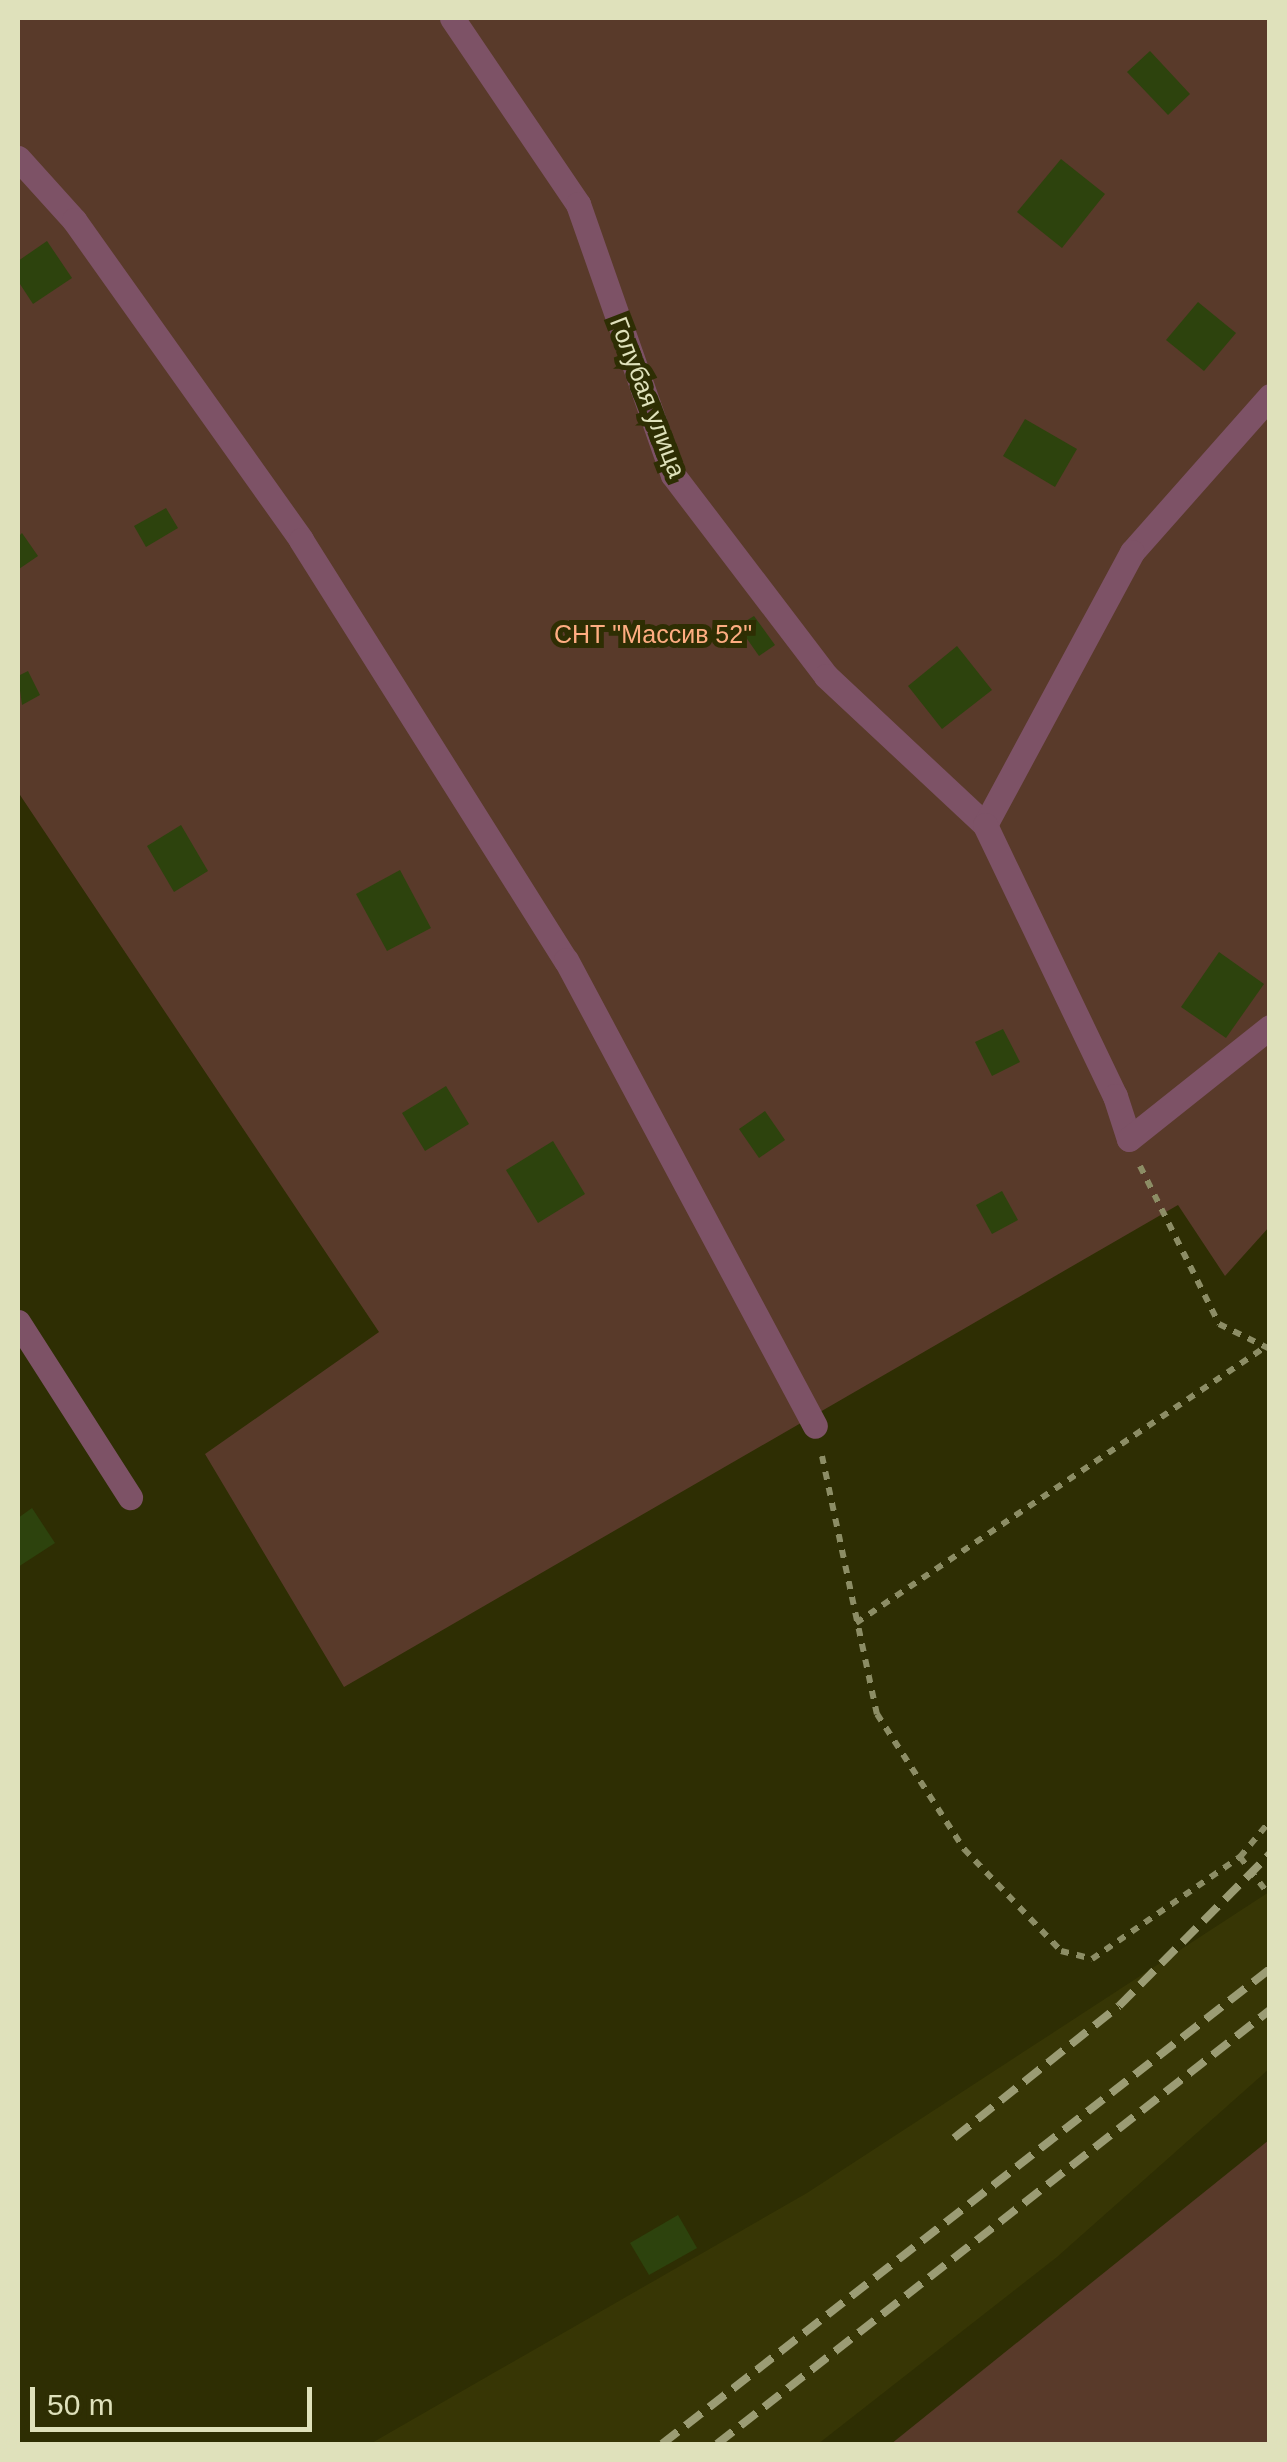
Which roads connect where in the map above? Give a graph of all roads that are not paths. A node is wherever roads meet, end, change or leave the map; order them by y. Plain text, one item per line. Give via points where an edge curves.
1 (452, 18) edge
2 (18, 158) edge
3 (1270, 396) edge
4 (985, 825) junction
5 (1270, 1027) edge
6 (18, 1322) edge
7 (814, 1426) road end
8 (130, 1497) dead end

1 - 4 lane, Голубая улица via 578,204 672,475 826,676
2 - 7 lane via 74,220 301,540 566,960
3 - 4 lane via 1132,552
4 - 5 lane via 1129,1138
6 - 8 lane

